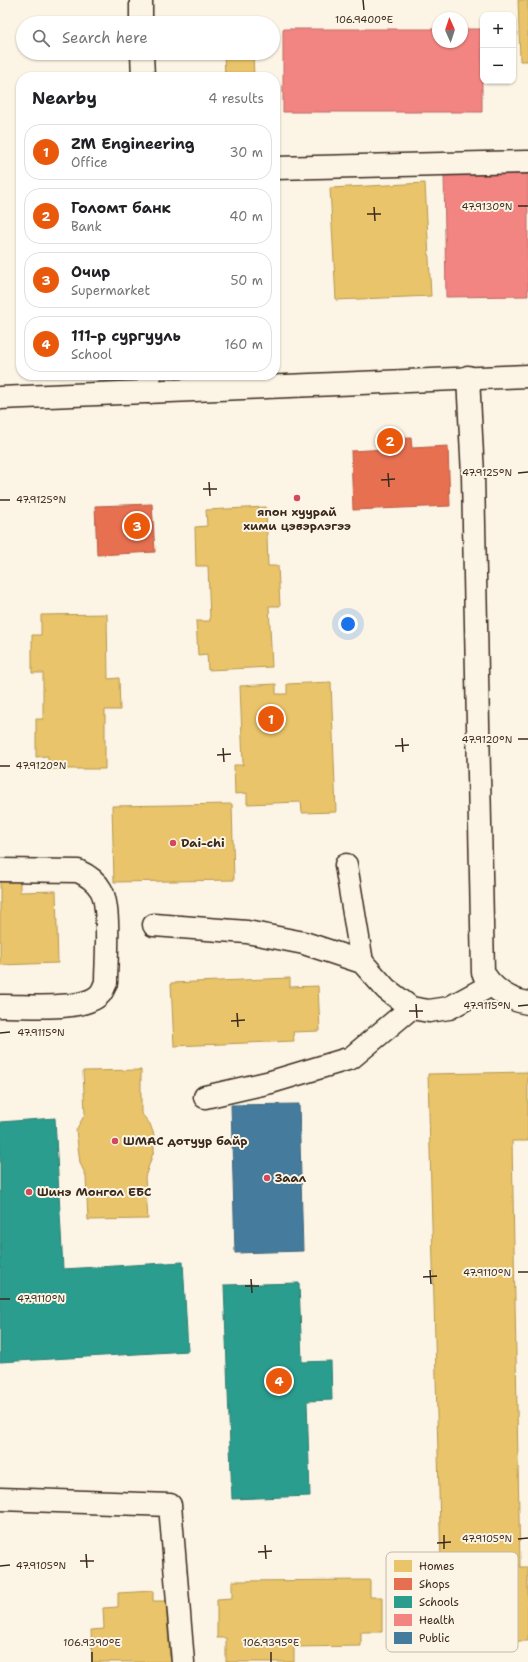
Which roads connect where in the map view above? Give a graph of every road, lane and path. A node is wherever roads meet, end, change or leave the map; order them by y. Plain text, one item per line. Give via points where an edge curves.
1 (141, 0) edge
2 (141, 16) edge
3 (142, 60) edge
4 (142, 72) edge
5 (528, 162) edge
6 (280, 168) edge
7 (528, 376) edge
8 (468, 378) junction
9 (149, 383) edge
10 (0, 398) edge
11 (346, 865) dead end
12 (0, 870) edge
13 (154, 925) dead end
14 (362, 962) junction
15 (491, 985) junction
16 (528, 1002) edge
17 (0, 1006) edge
18 (411, 1008) junction
19 (205, 1097) dead end
20 (0, 1499) edge
21 (183, 1662) edge

1 - 2 street
3 - 4 street
5 - 6 street
7 - 8 street
8 - 9 street
8 - 15 street via 473,491 483,973
9 - 10 street
11 - 14 street
12 - 17 street via 78,870 89,876 101,890 106,903 106,982 100,994 91,1000 74,1005
13 - 14 street via 247,932 304,943
14 - 18 street via 386,989
15 - 16 street via 505,996
15 - 18 street via 449,1008 429,1011
18 - 19 street via 351,1058 271,1082
20 - 21 street via 170,1505

